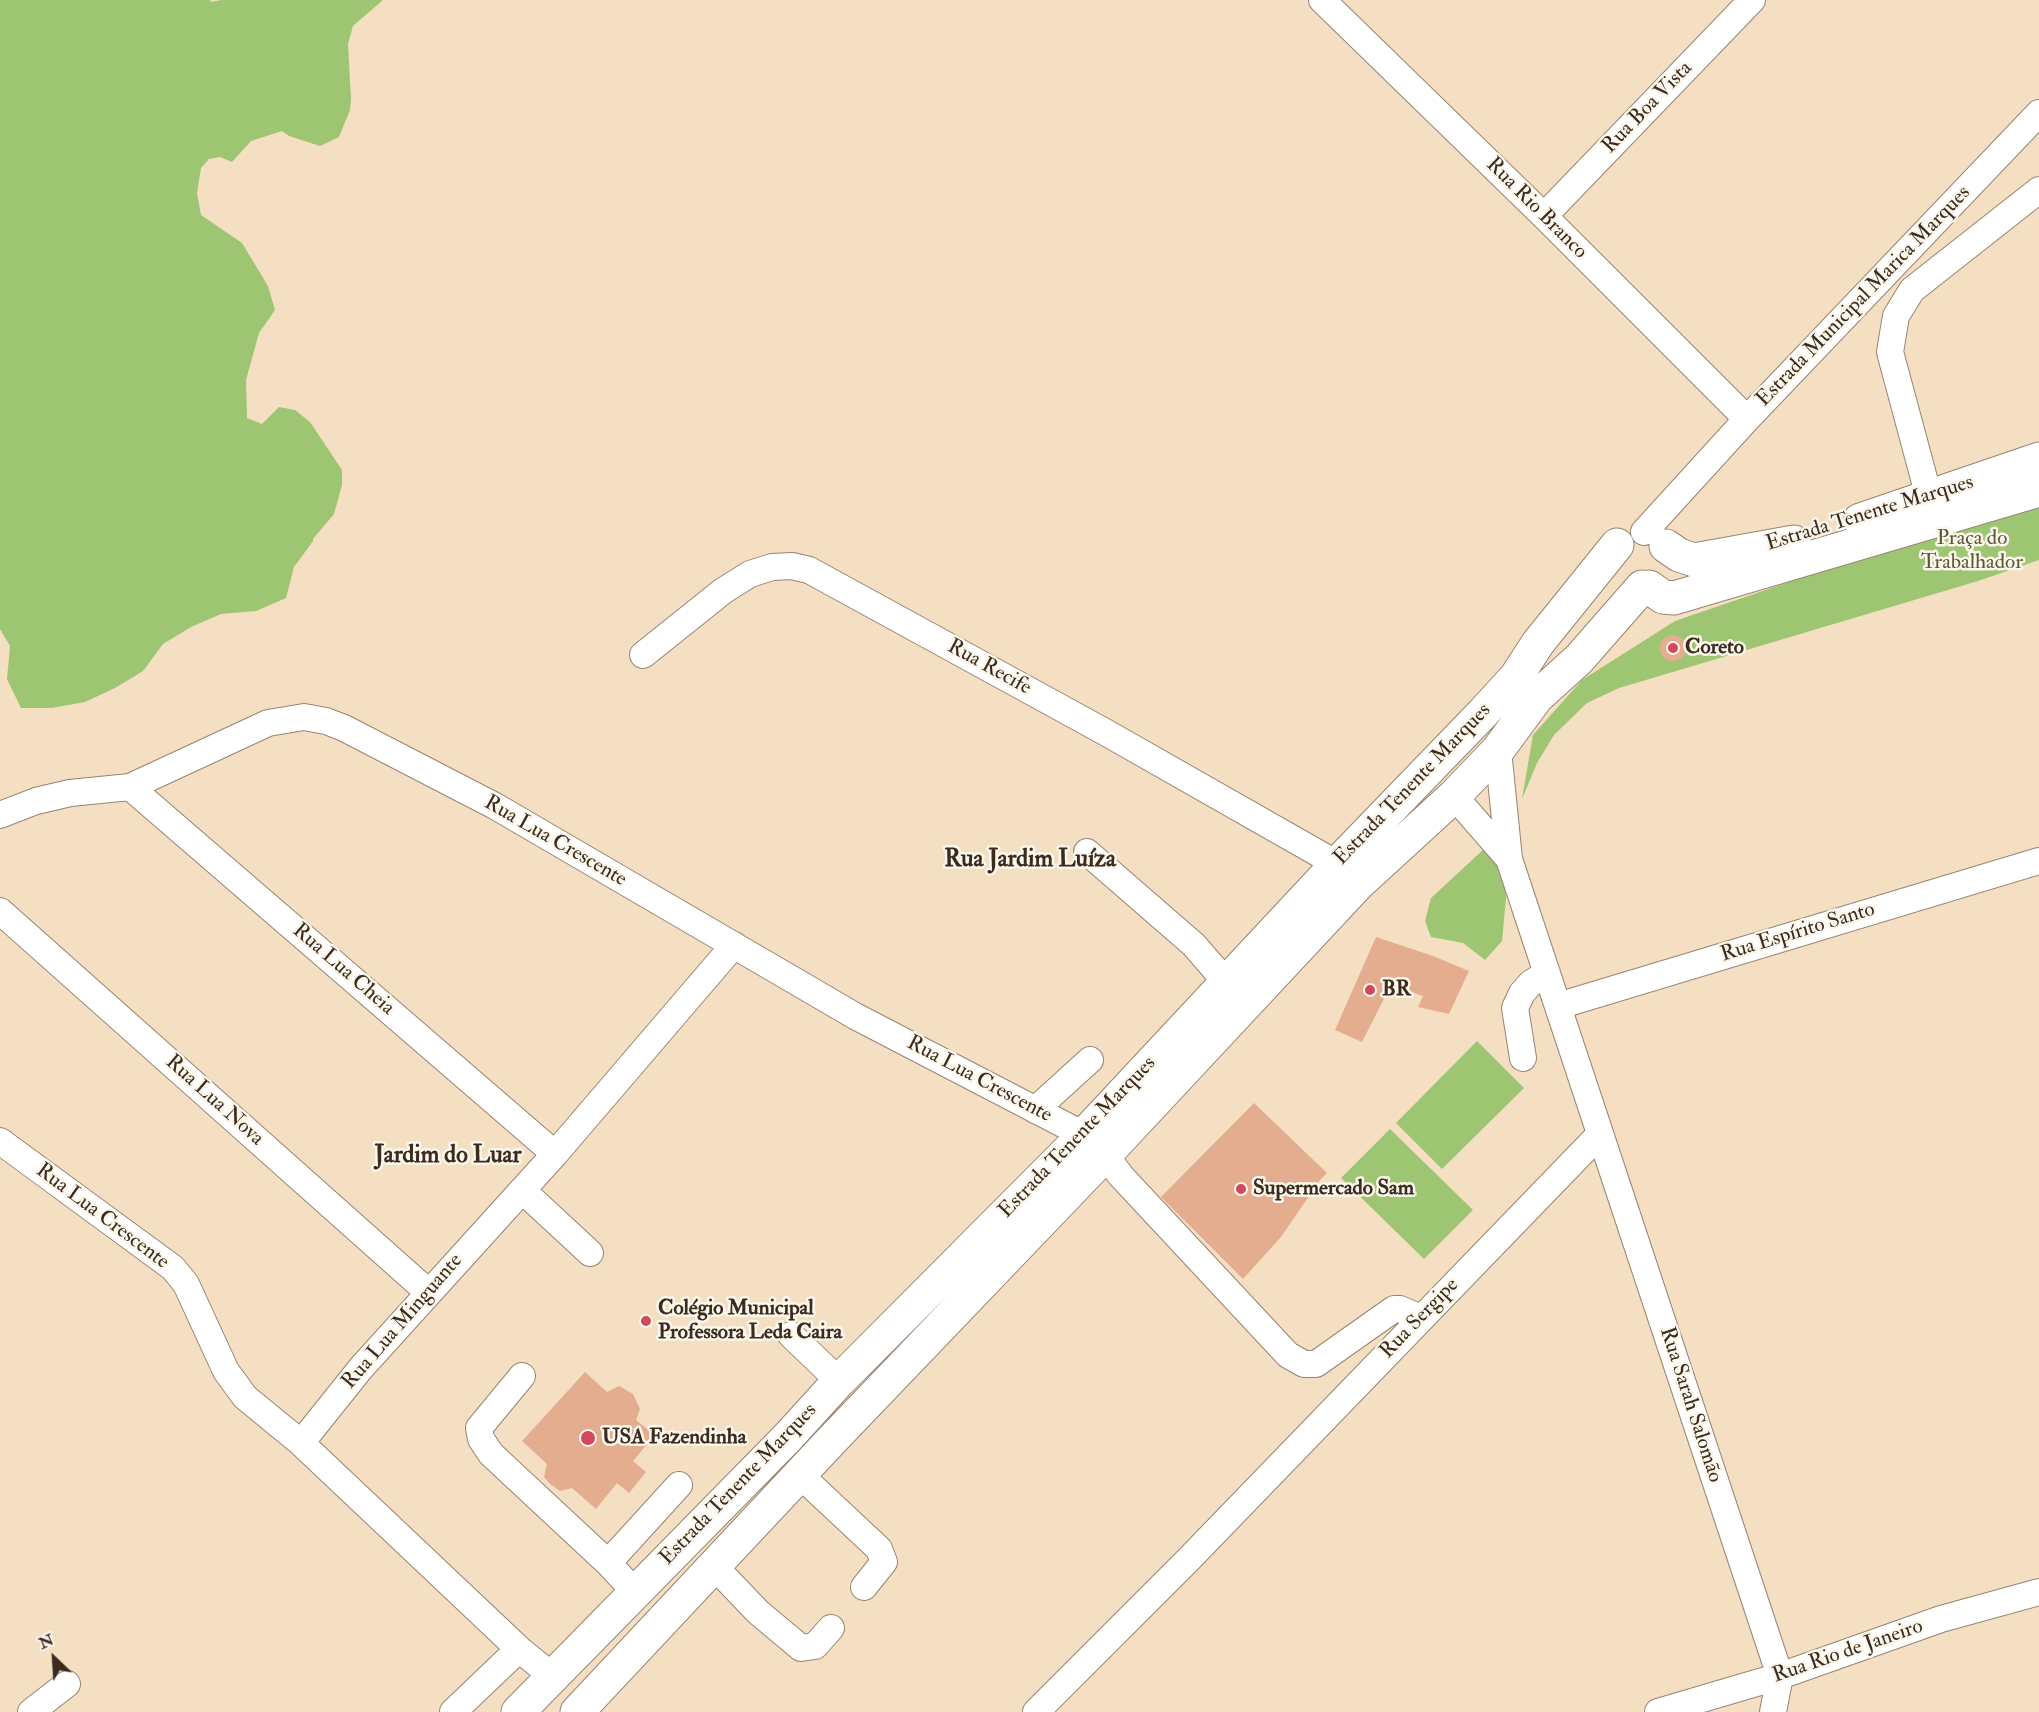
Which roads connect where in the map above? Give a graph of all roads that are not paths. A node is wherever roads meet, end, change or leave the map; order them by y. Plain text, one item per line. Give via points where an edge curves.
1 (1322, 0) edge
2 (1749, 1) edge
3 (2039, 113) edge
4 (2039, 190) edge
5 (1544, 216) junction
6 (1747, 419) junction
7 (2039, 459) edge
8 (2039, 490) edge
9 (1929, 497) junction
10 (1648, 541) junction
11 (1645, 587) junction
12 (644, 655) dead end
13 (1482, 714) junction
14 (1498, 750) junction
15 (130, 787) junction
16 (1454, 796) junction
17 (0, 815) edge
18 (1087, 852) dead end
19 (1509, 859) junction
20 (2039, 861) edge
21 (1337, 864) junction
22 (0, 911) edge
23 (734, 945) junction
24 (1547, 973) junction
25 (1226, 982) junction
26 (1558, 1006) junction
27 (1523, 1058) dead end
28 (1090, 1059) dead end
29 (1035, 1110) junction
30 (1600, 1134) junction
31 (0, 1141) edge
32 (1094, 1145) junction
33 (555, 1154) junction
34 (522, 1190) junction
35 (590, 1253) dead end
36 (428, 1292) junction
37 (1421, 1318) junction
38 (791, 1335) dead end
39 (522, 1376) dead end
40 (839, 1381) junction
41 (301, 1443) junction
42 (800, 1475) junction
43 (679, 1485) dead end
44 (608, 1563) junction
45 (714, 1566) junction
46 (864, 1587) dead end
47 (635, 1592) junction
48 (2039, 1592) edge
49 (831, 1628) dead end
50 (519, 1649) junction
51 (552, 1676) junction
52 (1780, 1676) junction
53 (67, 1684) dead end
54 (31, 1712) edge
55 (453, 1712) edge
56 (518, 1712) edge
57 (577, 1712) edge
58 (1036, 1712) edge
59 (1658, 1712) edge
60 (1773, 1712) edge

1 - 5 street, Rua Rio Branco
2 - 5 street, Rua Boa Vista
3 - 6 street, Estrada Municipal Marica Marques
4 - 9 street via 1912,290 1896,316 1890,352
5 - 6 street, Rua Rio Branco
6 - 10 street, Estrada Municipal Marica Marques via 1689,481
7 - 9 main road, Estrada Tenente Marques
8 - 11 main road, Estrada Tenente Marques via 1674,598
9 - 10 main road, Estrada Tenente Marques via 1788,544 1694,560
10 - 11 main road via 1669,555 1669,565 1655,585
10 - 11 main road via 1614,561 1626,582
10 - 13 main road, Estrada Tenente Marques via 1538,643 1516,677
11 - 14 main road, Estrada Tenente Marques via 1538,697
12 - 21 street, Rua Recife via 750,574 772,567 808,570
13 - 16 main road via 1476,732 1441,769
13 - 21 main road, Estrada Tenente Marques
14 - 16 main road, Estrada Tenente Marques
14 - 19 street
15 - 17 street, Rua Lua Crescente via 70,793
15 - 23 street, Rua Lua Crescente via 268,723 304,717 326,721 495,806
15 - 33 street, Rua Lua Cheia
16 - 19 street
16 - 32 main road, Estrada Tenente Marques via 1358,884
18 - 25 street via 1194,945
19 - 24 street
20 - 26 street, Rua Espírito Santo
21 - 25 main road, Estrada Tenente Marques
22 - 36 street, Rua Lua Nova
23 - 29 street, Rua Lua Crescente via 855,1016
23 - 33 street, Rua Lua Minguante
24 - 26 street
24 - 27 street via 1521,993 1515,1008
25 - 32 main road, Estrada Tenente Marques
26 - 30 street
28 - 29 street
29 - 32 street, Rua Lua Crescente
30 - 37 street, Rua Sergipe
30 - 52 street, Rua Sarah Salomão
31 - 41 street, Rua Lua Crescente via 173,1268 186,1284 232,1380 245,1396
32 - 37 street via 1288,1355 1304,1364 1316,1364 1394,1309
32 - 40 main road, Estrada Tenente Marques
32 - 42 main road, Estrada Tenente Marques
33 - 34 street, Rua Lua Minguante
34 - 35 street
34 - 36 street, Rua Lua Minguante
36 - 41 street, Rua Lua Minguante
37 - 58 street, Rua Sergipe
38 - 40 street
39 - 44 street via 479,1428 481,1439 491,1454
40 - 47 main road, Estrada Tenente Marques
41 - 50 street
42 - 45 main road, Estrada Tenente Marques
42 - 46 street via 879,1549 884,1562
43 - 44 street
44 - 47 street
45 - 49 street via 758,1612 801,1648 815,1646
45 - 57 main road, Estrada Tenente Marques
47 - 51 main road, Estrada Tenente Marques
48 - 52 street, Rua Rio de Janeiro via 1941,1619
50 - 51 street
50 - 55 street
51 - 56 main road, Estrada Tenente Marques
52 - 59 street, Rua Rio de Janeiro
52 - 60 street
53 - 54 street

